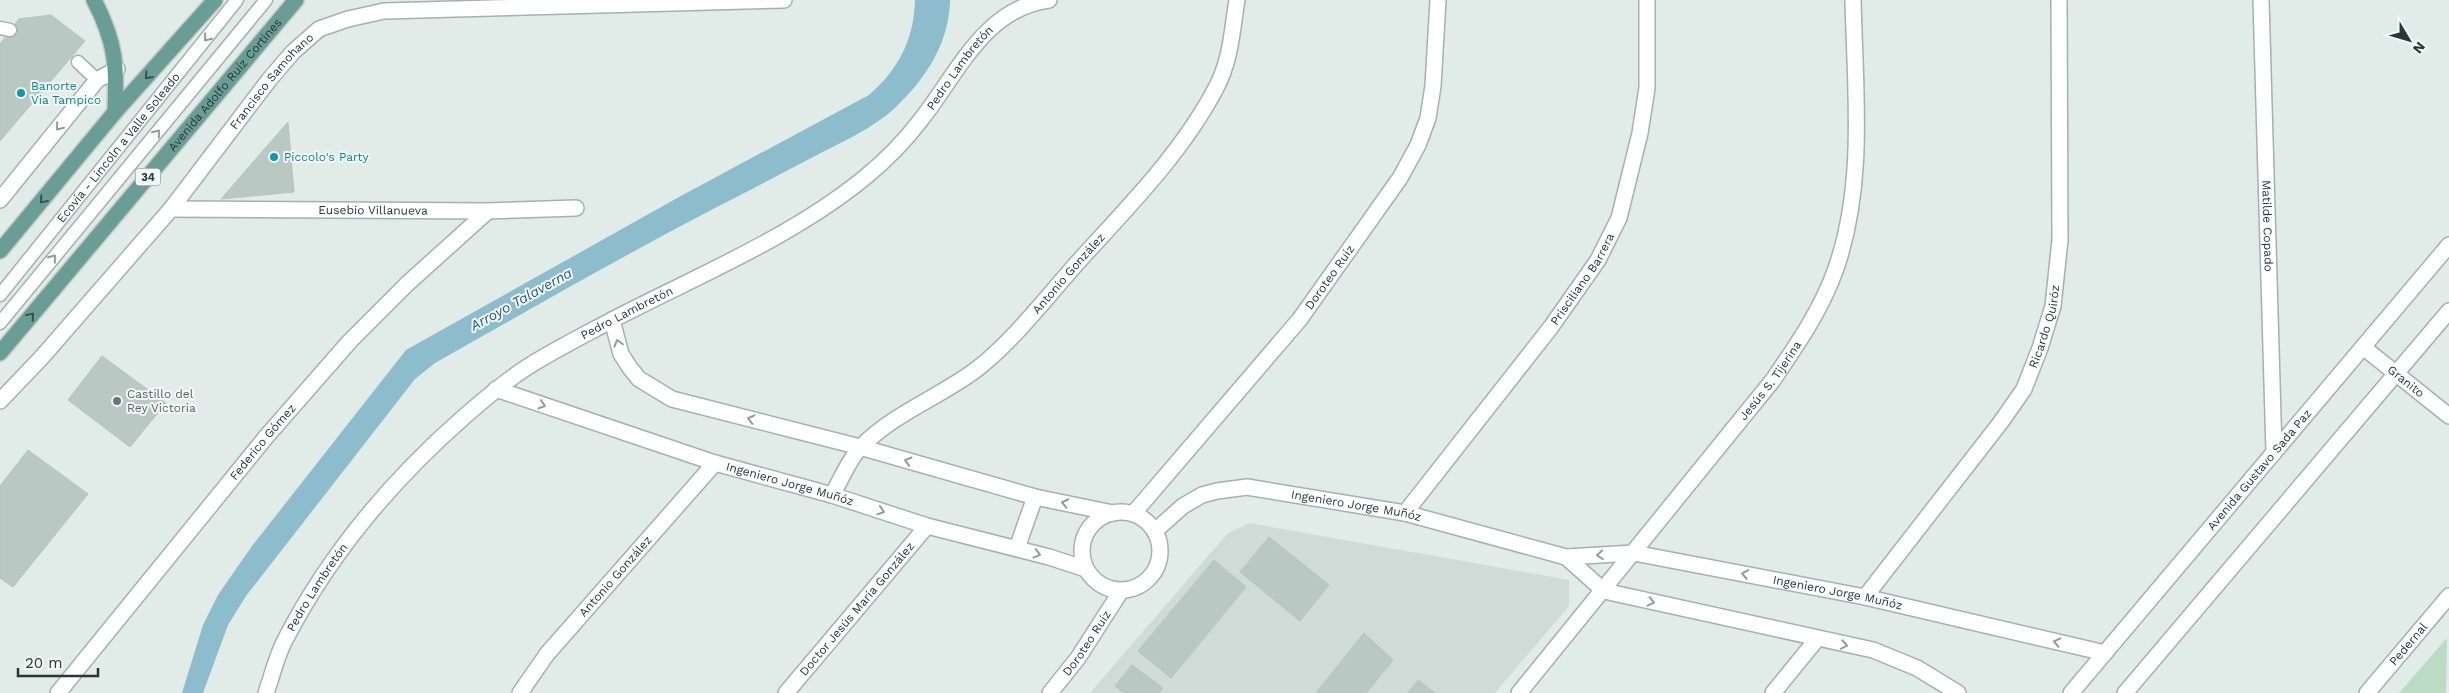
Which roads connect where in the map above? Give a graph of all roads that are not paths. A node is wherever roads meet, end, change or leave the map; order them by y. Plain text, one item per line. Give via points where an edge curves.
1 (94, 0) edge
2 (215, 0) edge
3 (237, 0) edge
4 (266, 0) edge
5 (296, 0) edge
6 (784, 0) edge
7 (1049, 0) edge
8 (1237, 0) edge
9 (1438, 0) edge
10 (1647, 0) edge
11 (1854, 0) edge
12 (2059, 0) edge
13 (2261, 0) edge
14 (78, 62) dead end
15 (117, 69) junction
16 (97, 80) junction
17 (115, 112) junction
18 (0, 200) edge
19 (576, 208) dead end
20 (171, 209) junction
21 (488, 211) junction
22 (2449, 245) edge
23 (0, 251) edge
24 (0, 295) edge
25 (2449, 311) edge
26 (612, 320) junction
27 (0, 323) edge
28 (2363, 347) junction
29 (0, 353) edge
30 (2397, 375) junction
31 (496, 389) junction
32 (0, 401) edge
33 (2449, 416) edge
34 (860, 447) junction
35 (2274, 452) junction
36 (715, 462) junction
37 (832, 496) junction
38 (1035, 497) junction
39 (1113, 513) junction
40 (1405, 513) junction
41 (1133, 514) junction
42 (927, 526) junction
43 (1156, 531) junction
44 (1017, 548) junction
45 (1634, 552) junction
46 (1566, 557) junction
47 (1086, 569) junction
48 (1120, 591) junction
49 (1604, 591) junction
50 (2449, 596) edge
51 (1865, 597) junction
52 (1817, 639) junction
53 (2105, 653) junction
54 (58, 693) edge
55 (266, 693) edge
56 (520, 693) edge
57 (786, 693) edge
58 (1050, 693) edge
59 (1520, 693) edge
60 (1773, 693) edge
61 (1958, 693) edge
62 (2071, 693) edge
63 (2125, 693) edge
64 (2367, 693) edge

1 - 15 main road via 111,40
2 -> 17 main road
3 -> 24 lane, Ecovía - Lincoln a Valle Soleado
27 -> 4 lane
29 -> 5 main road, Avenida Adolfo Ruíz Cortines / 34
6 - 20 street, Francisco Samohano via 384,12 348,19 319,29 293,52
7 - 26 street, Pedro Lambretón via 1025,5 995,24 920,121 881,163 842,194 763,244
8 - 34 street, Antonio González via 1228,60 1217,87 1167,161 991,356
9 - 41 street, Doroteo Ruíz via 1428,118 1400,178 1300,319
10 - 40 street, Prisciliano Barrera via 1647,88 1640,133 1619,218 1598,260 1551,327
11 - 45 street, Jesús S. Tijerina via 1855,174 1850,213 1835,271 1805,333 1774,380
12 - 51 street, Ricardo Quiróz via 2059,248 2053,306 2040,348 2024,389 2002,422
13 - 35 street, Matilde Copado
14 - 16 lane
15 - 16 street
15 - 17 main road
16 -> 18 street
17 -> 23 main road
19 - 21 street, Eusebio Villanueva
20 - 21 street, Eusebio Villanueva
20 - 32 street, Francisco Samohano
21 - 54 street, Federico Gómez via 350,341 266,437
22 - 28 street, Avenida Gustavo Sada Paz
25 - 30 street
26 - 31 street, Pedro Lambretón via 529,366
34 -> 26 street via 672,399 639,379 630,368 621,354
28 - 30 street, Granito
28 - 35 street, Avenida Gustavo Sada Paz
30 - 33 street, Granito
30 - 63 street
31 -> 36 street, Ingeniero Jorge Muñóz
31 - 55 street, Pedro Lambretón via 434,444 380,502 325,572 283,644
34 - 37 street, Antonio González
38 -> 34 street
35 - 53 street, Avenida Gustavo Sada Paz
36 - 37 street, Ingeniero Jorge Muñóz
36 - 56 street, Antonio González via 547,654
37 -> 42 street, Ingeniero Jorge Muñóz
39 -> 38 street
38 - 44 street
39 - 41 street
39 - 47 street via 1100,518 1090,528 1082,555
40 - 43 street, Ingeniero Jorge Muñóz via 1247,487 1202,495 1183,506
40 - 46 street, Ingeniero Jorge Muñóz
41 - 43 street via 1146,520
42 - 44 street, Ingeniero Jorge Muñóz
42 - 57 street, Doctor Jesús María González
43 - 48 street via 1161,547 1155,571 1137,587
44 -> 47 street, Ingeniero Jorge Muñóz
45 -> 46 street, Ingeniero Jorge Muñóz
45 - 49 street, Jesús S. Tijerina
51 -> 45 street, Ingeniero Jorge Muñóz
46 - 49 street, Ingeniero Jorge Muñóz
47 - 48 street via 1106,588
48 - 58 street, Doroteo Ruíz via 1078,658
49 -> 52 street, Ingeniero Jorge Muñóz
49 - 59 street, Jesús S. Tijerina
50 - 64 street, Pedernal
53 -> 51 street, Ingeniero Jorge Muñóz
52 - 60 street
52 -> 61 street, Ingeniero Jorge Muñóz via 1873,650 1917,668
53 - 62 street, Avenida Gustavo Sada Paz

